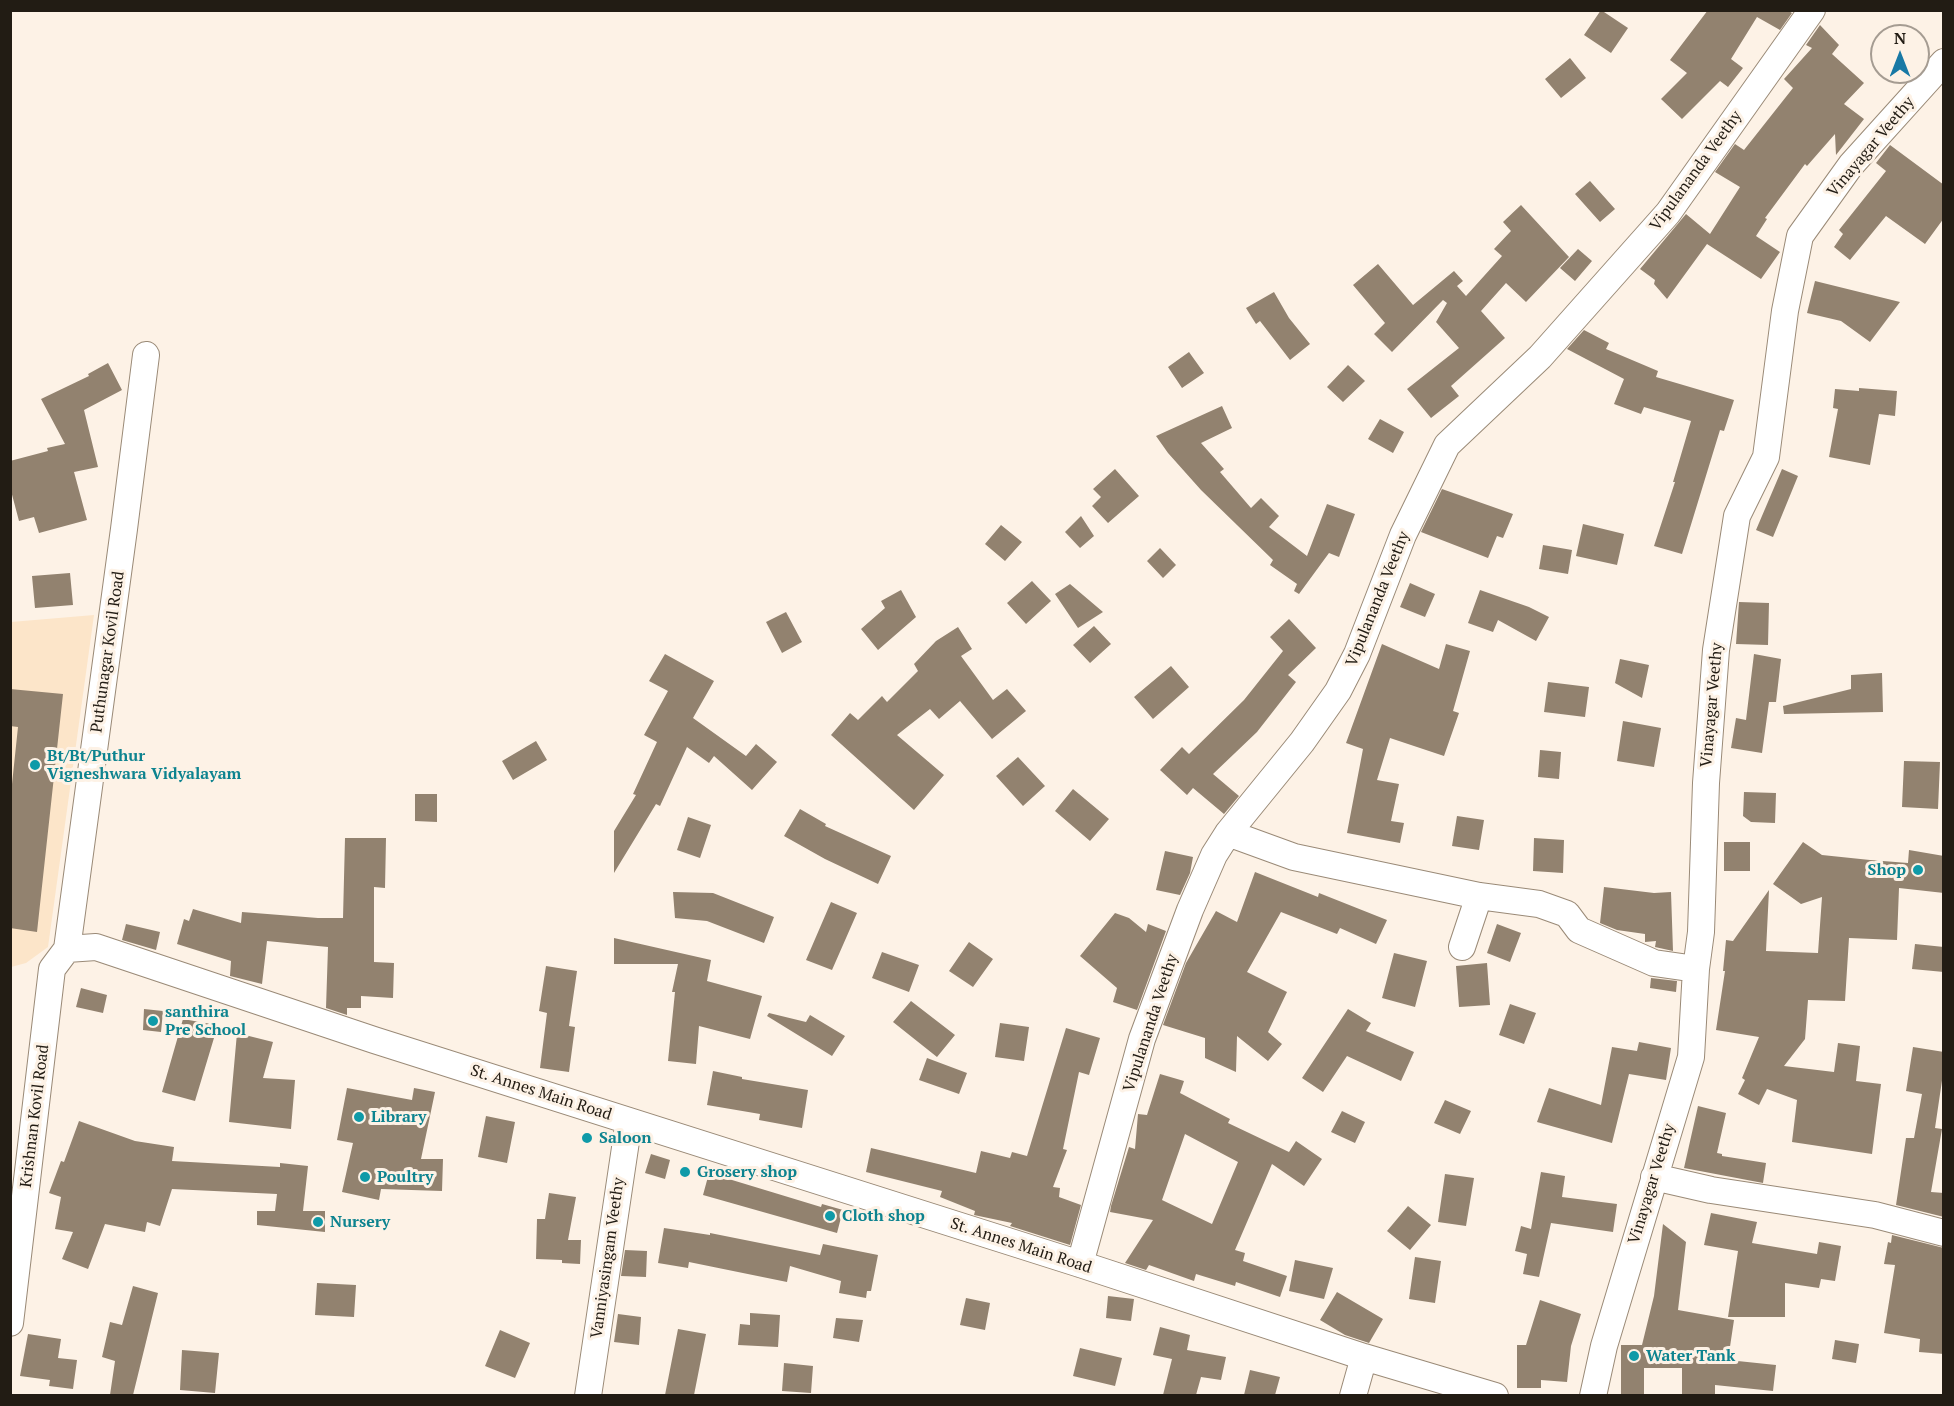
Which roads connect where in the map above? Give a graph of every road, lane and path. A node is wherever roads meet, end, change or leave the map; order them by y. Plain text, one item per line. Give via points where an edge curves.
1 (1812, 10) edge
2 (1944, 62) edge
3 (146, 355) dead end
4 (1228, 833) junction
5 (1479, 896) junction
6 (1462, 947) dead end
7 (67, 949) junction
8 (1696, 969) junction
9 (628, 1121) junction
10 (1654, 1177) junction
11 (1944, 1233) edge
12 (1080, 1264) junction
13 (10, 1323) edge
14 (1364, 1358) junction
15 (588, 1395) edge
16 (1353, 1395) edge
17 (1495, 1395) edge
18 (1593, 1395) edge

1 - 4 street, Vipulananda Veethy via 1668,213 1540,357 1447,445 1403,535 1358,654 1338,691
2 - 8 street, Vinayagar Veethy via 1851,165 1800,236 1785,311 1766,457 1737,516 1716,650
3 - 7 street, Puthunagar Kovil Road
4 - 5 street via 1294,857
4 - 12 street, Vipulananda Veethy via 1190,910 1142,1039
5 - 6 street
5 - 8 street via 1539,904 1567,914 1579,930 1654,963
7 - 9 street, St. Annes Main Road via 96,947
7 - 13 street, Krishnan Kovil Road via 52,969
8 - 10 street, Vinayagar Veethy via 1691,1057
9 - 12 street, St. Annes Main Road
9 - 15 street, Vanniyasingam Veethy
10 - 11 street via 1711,1190 1875,1215
10 - 18 street, Vinayagar Veethy
12 - 14 street, St. Annes Main Road
14 - 16 street
14 - 17 street, St. Annes Main Road

